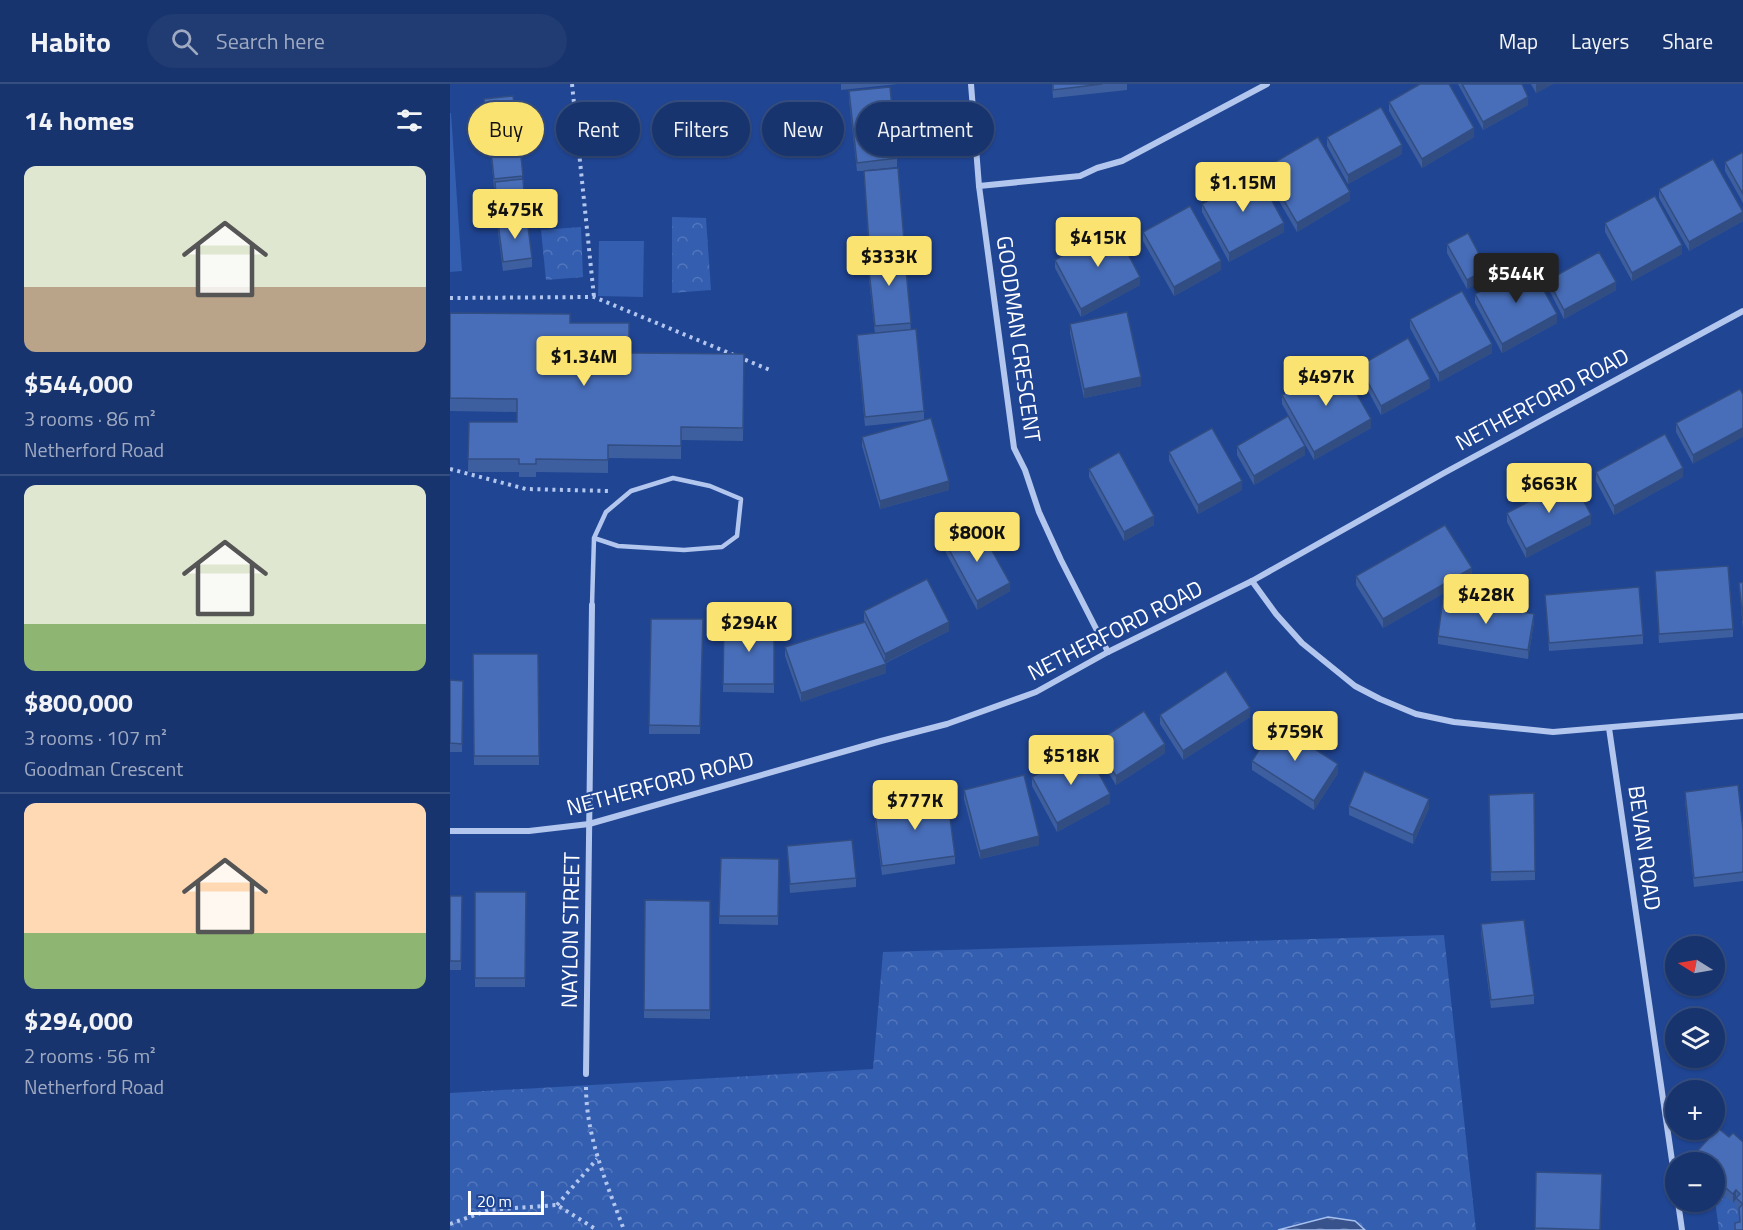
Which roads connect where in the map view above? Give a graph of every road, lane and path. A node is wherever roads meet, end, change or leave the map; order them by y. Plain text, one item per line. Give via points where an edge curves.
1 (572, 84) edge
2 (971, 84) edge
3 (1268, 84) edge
4 (980, 186) junction
5 (594, 297) junction
6 (450, 298) edge
7 (1743, 311) edge
8 (770, 370) dead end
9 (450, 469) edge
10 (609, 491) dead end
11 (594, 538) junction
12 (1252, 581) junction
13 (592, 605) joint
14 (1108, 652) junction
15 (1743, 716) edge
16 (1609, 728) junction
17 (589, 824) junction
18 (450, 831) edge
19 (586, 1074) joint
20 (1671, 1152) edge
21 (597, 1159) junction
22 (557, 1204) junction
23 (1679, 1212) edge
24 (450, 1224) edge
25 (597, 1230) edge
26 (624, 1230) edge
27 (1682, 1230) edge

1 - 5 path
2 - 4 street, GOODMAN CRESCENT
3 - 4 street via 1122,161 1080,176
4 - 14 street, GOODMAN CRESCENT via 1014,448 1061,560
5 - 6 path
5 - 8 path
7 - 12 street, NETHERFORD ROAD
9 - 10 path via 526,489
11 - 11 lane via 621,546 684,550 722,547 737,536 741,499 710,486 673,478 631,491 606,512
11 - 13 lane
12 - 14 street, NETHERFORD ROAD
12 - 16 street via 1302,643 1355,686 1416,714 1553,732
13 - 17 street, NAYLON STREET
14 - 17 street, NETHERFORD ROAD via 1036,692 947,724
15 - 16 street
16 - 20 street, BEVAN ROAD
17 - 18 street, NETHERFORD ROAD via 529,831
17 - 19 street, NAYLON STREET
19 - 21 path via 586,1105
21 - 22 path
21 - 26 path
22 - 24 path via 489,1210
22 - 25 path
23 - 27 street

